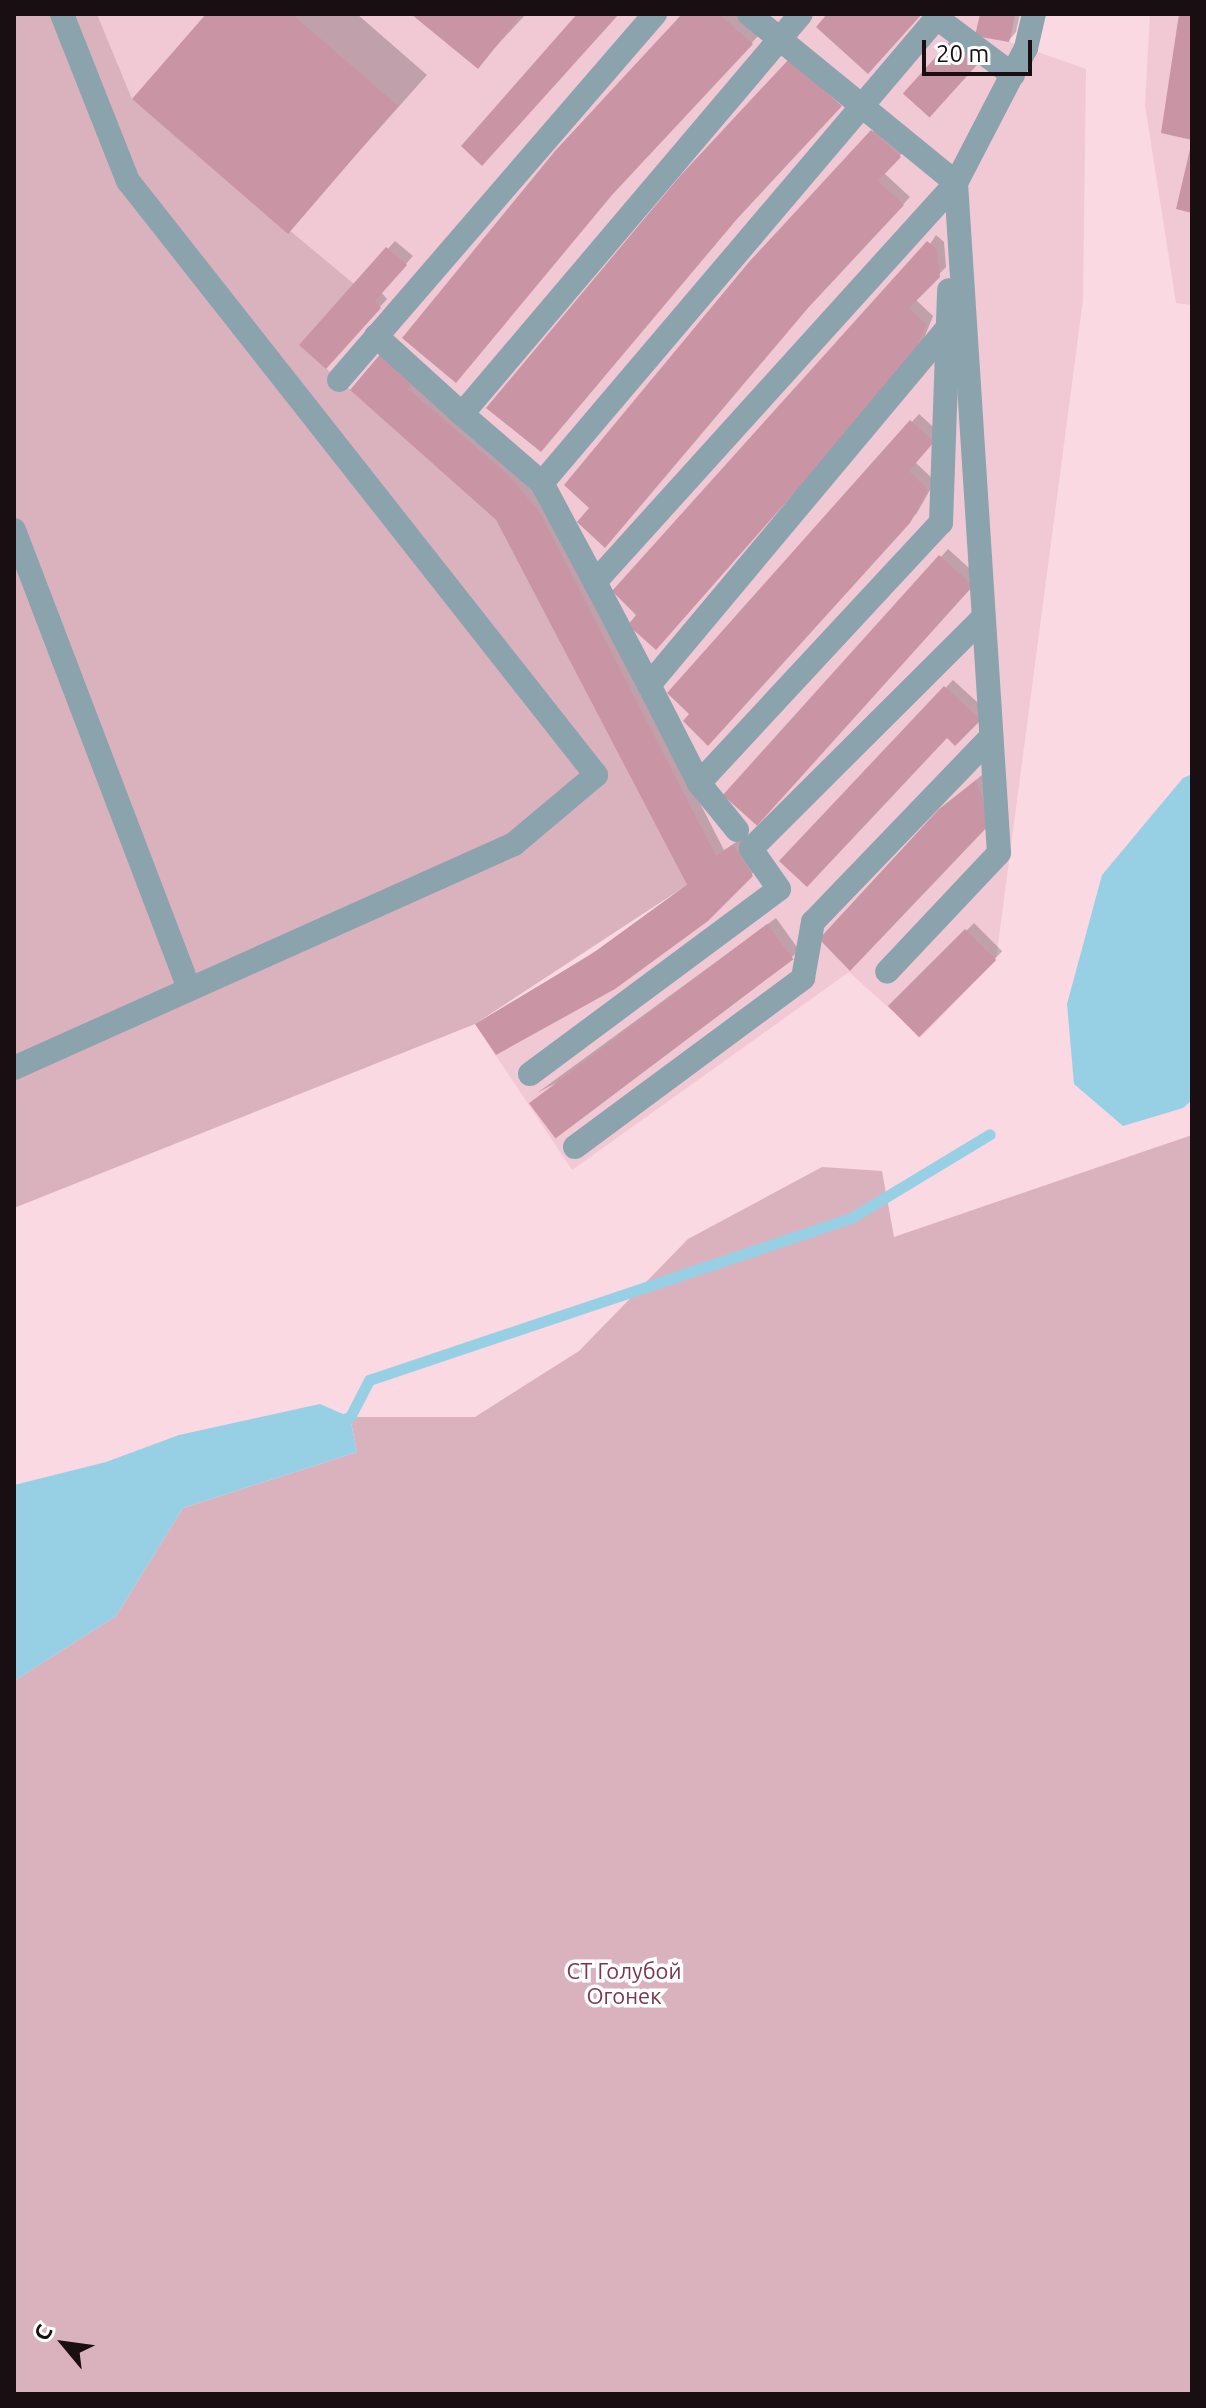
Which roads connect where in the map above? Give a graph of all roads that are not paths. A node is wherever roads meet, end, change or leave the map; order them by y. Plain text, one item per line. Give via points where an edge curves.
1 (62, 14) edge
2 (655, 14) edge
3 (749, 14) edge
4 (801, 14) edge
5 (1034, 14) edge
6 (938, 16) edge
7 (779, 39) junction
8 (1013, 75) junction
9 (864, 108) junction
10 (956, 183) junction
11 (947, 328) junction
12 (376, 336) junction
13 (339, 380) dead end
14 (462, 414) junction
15 (542, 483) junction
16 (14, 530) edge
17 (595, 582) junction
18 (983, 618) junction
19 (649, 685) junction
20 (991, 737) junction
21 (699, 783) junction
22 (737, 830) dead end
23 (887, 972) dead end
24 (189, 989) junction
25 (14, 1068) edge
26 (530, 1074) dead end
27 (575, 1147) dead end

1 - 24 lane via 128,181 596,775 514,844
2 - 12 lane
3 - 7 lane
4 - 7 lane
5 - 8 lane
6 - 8 lane
6 - 9 lane
7 - 9 lane
7 - 14 lane
8 - 10 lane
9 - 10 lane
9 - 15 lane
10 - 11 lane
10 - 17 lane
10 - 18 lane
11 - 19 lane
11 - 21 lane via 941,523
12 - 13 lane
12 - 14 lane
14 - 15 lane
15 - 17 lane
16 - 24 lane
17 - 19 lane
18 - 20 lane
18 - 26 lane via 751,849 779,889
19 - 21 lane
20 - 23 lane via 999,853
20 - 27 lane via 813,922 803,978
21 - 22 lane
24 - 25 lane

